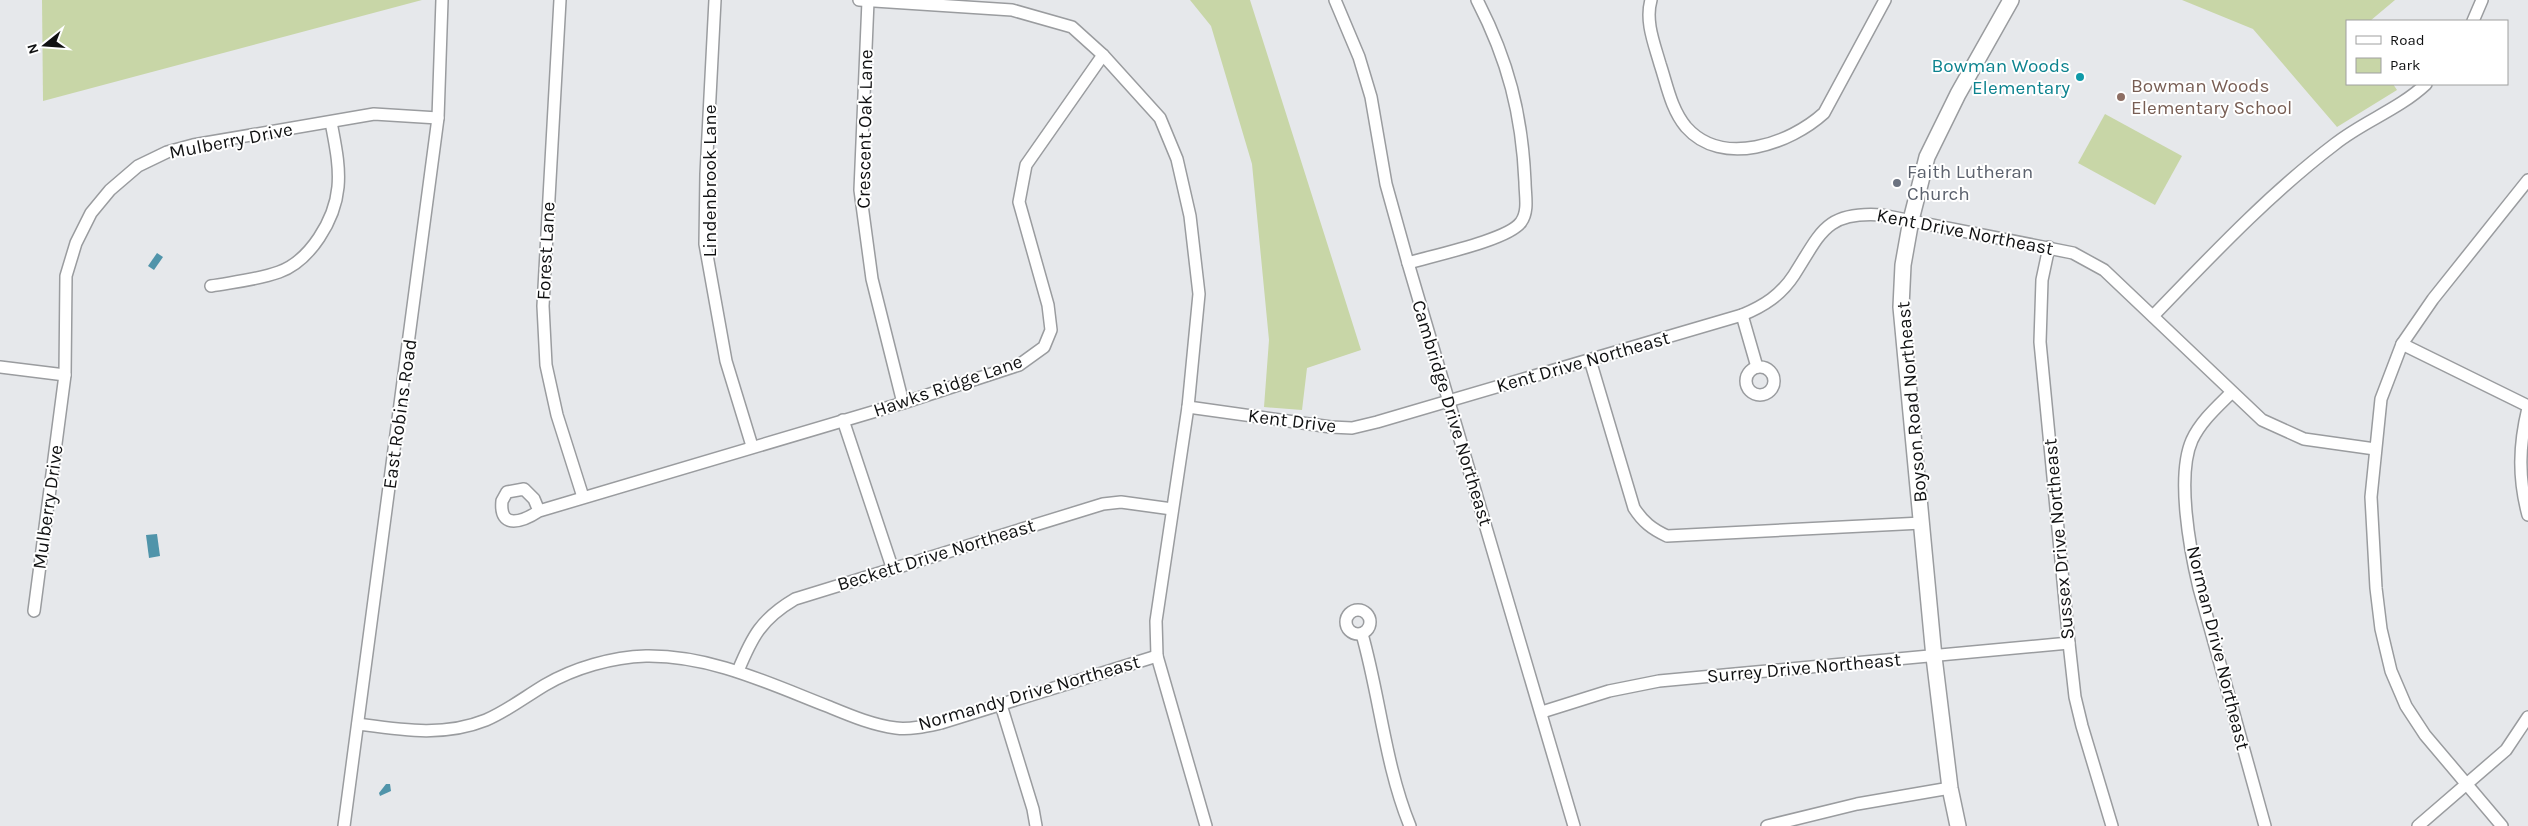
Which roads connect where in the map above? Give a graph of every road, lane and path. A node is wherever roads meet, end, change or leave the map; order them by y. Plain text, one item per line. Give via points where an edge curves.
1 (442, 0) edge
2 (560, 0) edge
3 (715, 0) edge
4 (864, 0) edge
5 (1334, 0) edge
6 (1476, 0) edge
7 (1652, 0) edge
8 (1885, 0) edge
9 (2011, 0) edge
10 (2482, 0) edge
11 (2473, 20) edge
12 (1103, 55) junction
13 (2425, 85) edge
14 (438, 118) junction
15 (331, 122) junction
16 (2528, 180) edge
17 (1911, 220) junction
18 (2049, 247) junction
19 (1408, 263) junction
20 (211, 286) dead end
21 (1742, 315) junction
22 (2153, 316) junction
23 (2402, 344) junction
24 (1590, 360) junction
25 (0, 367) edge
26 (1757, 367) dead end
27 (66, 374) junction
28 (2231, 393) junction
29 (1448, 401) junction
30 (902, 403) junction
31 (1188, 407) junction
32 (2528, 407) edge
33 (1395, 417) joint
34 (843, 420) junction
35 (752, 446) junction
36 (2375, 448) junction
37 (583, 497) junction
38 (1172, 509) junction
39 (539, 511) dead end
40 (2528, 516) edge
41 (1922, 523) junction
42 (892, 567) junction
43 (34, 611) dead end
44 (1362, 634) dead end
45 (2069, 642) junction
46 (1157, 656) junction
47 (1934, 657) junction
48 (738, 672) junction
49 (1001, 705) junction
50 (1542, 712) junction
51 (2528, 717) edge
52 (358, 724) junction
53 (2468, 785) junction
54 (1950, 788) junction
55 (1802, 821) edge
56 (344, 826) edge
57 (1036, 826) edge
58 (1206, 826) edge
59 (1410, 826) edge
60 (1574, 826) edge
61 (1767, 826) edge
62 (1958, 826) edge
63 (2112, 826) edge
64 (2265, 826) edge
65 (2418, 826) edge
66 (2502, 826) edge

1 - 14 street, East Robins Road
2 - 37 street, Forest Lane via 542,306 546,365 557,415
3 - 35 street, Lindenbrook Lane via 705,244 726,361
4 - 12 street via 1012,10 1072,27
4 - 30 street, Crescent Oak Lane via 860,190 872,279
5 - 19 street, Cambridge Drive Northeast via 1359,57 1371,97 1386,184
6 - 19 street via 1495,35 1510,76 1524,150 1526,209 1521,223 1507,234
7 - 8 street via 1649,18 1652,33 1674,109 1696,137 1718,146 1739,149 1790,136 1808,127 1824,113
9 - 17 main road, Boyson Road Northeast via 1927,157
10 - 11 street
12 - 30 street, Hawks Ridge Lane via 1026,165 1019,202 1048,305 1051,330 1044,348 1019,365
12 - 31 street via 1160,118 1177,159 1190,216 1199,294
13 - 22 street via 2400,106 2337,142 2282,187
14 - 15 street, Mulberry Drive via 374,114
14 - 52 street, East Robins Road
15 - 20 street via 338,189 325,228 312,246 281,272
15 - 27 street, Mulberry Drive via 167,152 138,166 110,190 91,213 76,243 66,276
16 - 23 street
17 - 18 street, Kent Drive Northeast
17 - 21 street, Kent Drive Northeast via 1864,214 1840,219 1826,227 1815,240 1793,276 1775,297 1762,307
17 - 41 main road, Boyson Road Northeast via 1903,265 1902,307
18 - 22 street, Kent Drive Northeast via 2073,253 2104,270
18 - 45 street, Sussex Drive Northeast via 2041,297 2040,342
19 - 29 street, Cambridge Drive Northeast
21 - 24 street, Kent Drive Northeast
21 - 26 street
22 - 28 street, Kent Drive Northeast
23 - 32 street
23 - 36 street via 2381,399
24 - 29 street, Kent Drive Northeast
24 - 41 street via 1634,508 1642,521 1654,530 1667,536 1684,536
25 - 27 street
27 - 43 street, Mulberry Drive
28 - 36 street, Kent Drive Northeast via 2262,420 2304,439
28 - 64 street, Norman Drive Northeast via 2199,428 2192,442 2185,468 2185,493 2197,580
29 - 33 street, Kent Drive Northeast
29 - 50 street, Cambridge Drive Northeast
30 - 34 street, Hawks Ridge Lane
31 - 33 street, Kent Drive via 1331,427 1352,428
31 - 38 street
32 - 40 street via 2520,465 2521,490
34 - 35 street, Hawks Ridge Lane
34 - 42 street
35 - 37 street, Hawks Ridge Lane
36 - 53 street via 2371,497 2376,588 2391,671 2406,706 2425,735
37 - 39 street, Hawks Ridge Lane
38 - 42 street, Beckett Drive Northeast via 1121,502 1103,504
38 - 46 street via 1156,621
41 - 47 main road, Boyson Road Northeast
42 - 48 street, Beckett Drive Northeast via 795,599 777,609 762,623 752,639
44 - 59 street via 1373,671 1391,767
45 - 47 street, Surrey Drive Northeast
45 - 63 street, Sussex Drive Northeast via 2075,697
46 - 49 street, Normandy Drive Northeast
46 - 58 street
47 - 50 street, Surrey Drive Northeast via 1659,681
47 - 54 main road, Boyson Road Northeast
48 - 49 street, Normandy Drive Northeast via 859,719 897,729 941,723
48 - 52 street, Normandy Drive Northeast via 702,661 644,656 569,673 486,720 462,727 433,732
49 - 57 street
50 - 60 street, Cambridge Drive Northeast
51 - 53 street via 2506,750
52 - 56 street, East Robins Road
53 - 65 street
53 - 66 street
54 - 55 street via 1857,804
54 - 62 main road, Boyson Road Northeast
55 - 61 street

